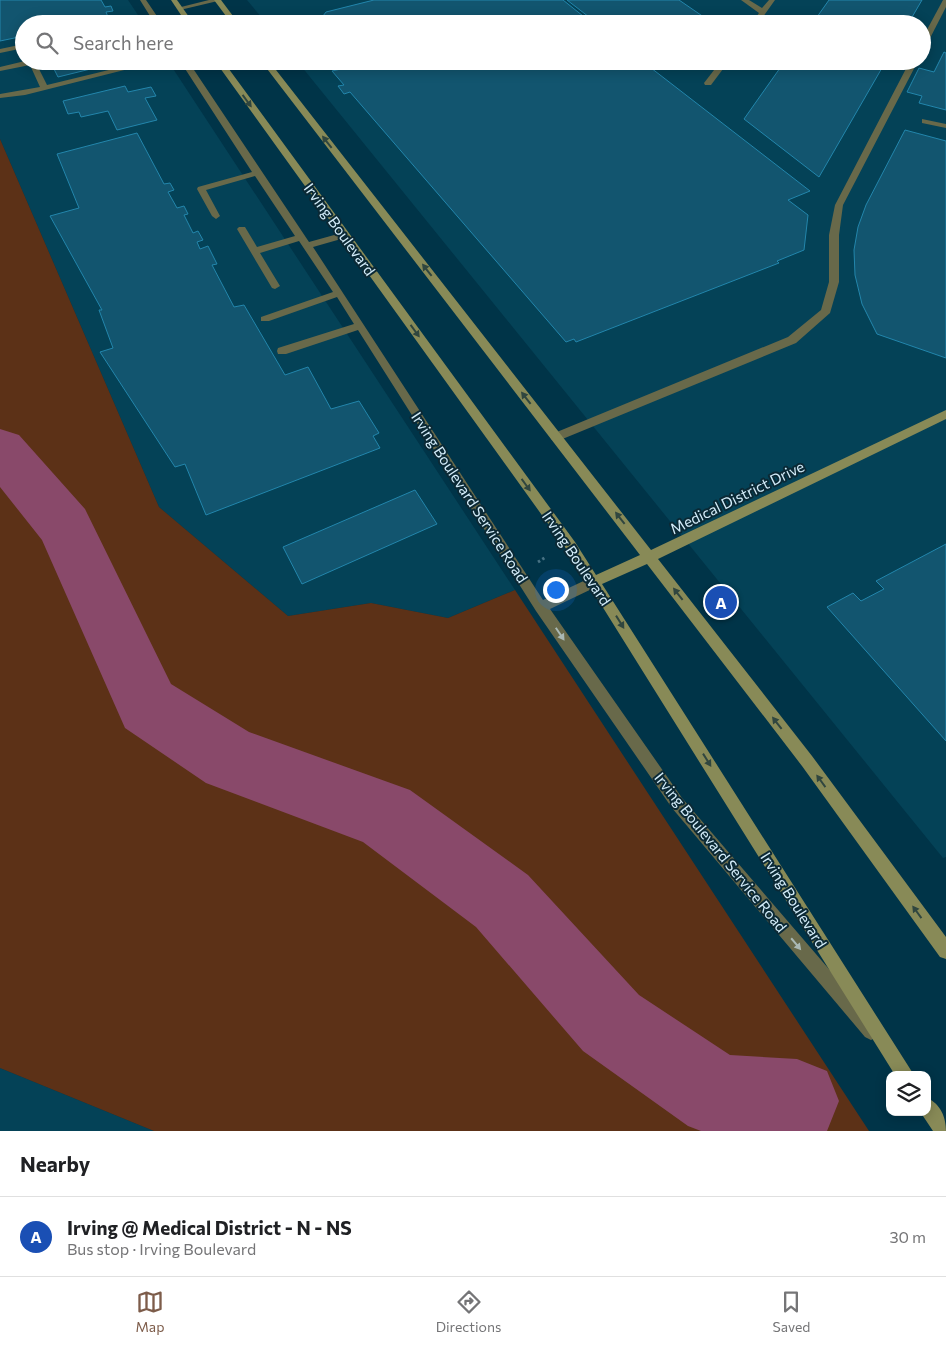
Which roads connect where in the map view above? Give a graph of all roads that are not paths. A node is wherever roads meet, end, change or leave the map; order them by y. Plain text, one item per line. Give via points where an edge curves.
1 (143, 0) edge
2 (174, 0) edge
3 (218, 0) edge
4 (744, 0) edge
5 (772, 0) edge
6 (946, 0) edge
7 (180, 8) junction
8 (763, 12) junction
9 (154, 15) edge
10 (185, 15) edge
11 (229, 15) edge
12 (761, 15) edge
13 (931, 29) edge
14 (15, 48) edge
15 (0, 51) edge
16 (15, 66) edge
17 (0, 69) edge
18 (36, 70) edge
19 (119, 70) edge
20 (190, 70) edge
21 (226, 70) edge
22 (272, 70) edge
23 (718, 70) edge
24 (909, 70) edge
25 (708, 83) dead end
26 (44, 88) junction
27 (0, 96) edge
28 (925, 121) dead end
29 (946, 126) edge
30 (257, 173) junction
31 (216, 216) dead end
32 (242, 229) dead end
33 (345, 235) junction
34 (301, 237) junction
35 (308, 246) junction
36 (256, 251) junction
37 (275, 286) dead end
38 (339, 294) junction
39 (265, 319) dead end
40 (360, 326) junction
41 (282, 350) dead end
42 (946, 414) edge
43 (556, 437) junction
44 (649, 557) junction
45 (594, 582) junction
46 (541, 607) junction
47 (946, 951) edge
48 (892, 1056) junction
49 (902, 1071) edge
50 (931, 1113) edge
51 (944, 1131) edge

1 - 9 street
2 - 7 main road
3 - 7 street
3 - 11 main road
4 - 8 street
5 - 8 street
6 - 13 street
7 - 10 main road
8 - 12 street
14 - 15 street
16 - 17 street
18 - 26 street
19 - 26 street
20 - 30 street, Irving Boulevard Service Road
21 -> 33 main road, Irving Boulevard
43 -> 22 main road
23 - 25 street
24 - 43 street via 839,205 834,235 834,282 826,311 792,340
26 - 27 street
28 - 29 street
30 - 31 street via 201,189
30 - 34 street, Irving Boulevard Service Road
32 - 36 street
33 - 35 street
33 -> 45 main road, Irving Boulevard
34 - 35 street, Irving Boulevard Service Road
34 - 36 street
35 - 38 street, Irving Boulevard Service Road
36 - 37 street
38 - 39 street
38 - 40 street, Irving Boulevard Service Road
40 - 41 street
40 - 46 street, Irving Boulevard Service Road
42 - 44 main road, Medical District Drive
44 -> 43 main road
44 - 45 main road, Medical District Drive
47 -> 44 main road via 807,761
45 - 46 street, Medical District Drive
45 -> 48 main road, Irving Boulevard
46 -> 48 street, Irving Boulevard Service Road via 677,803
48 - 49 main road, Irving Boulevard
50 - 51 main road

